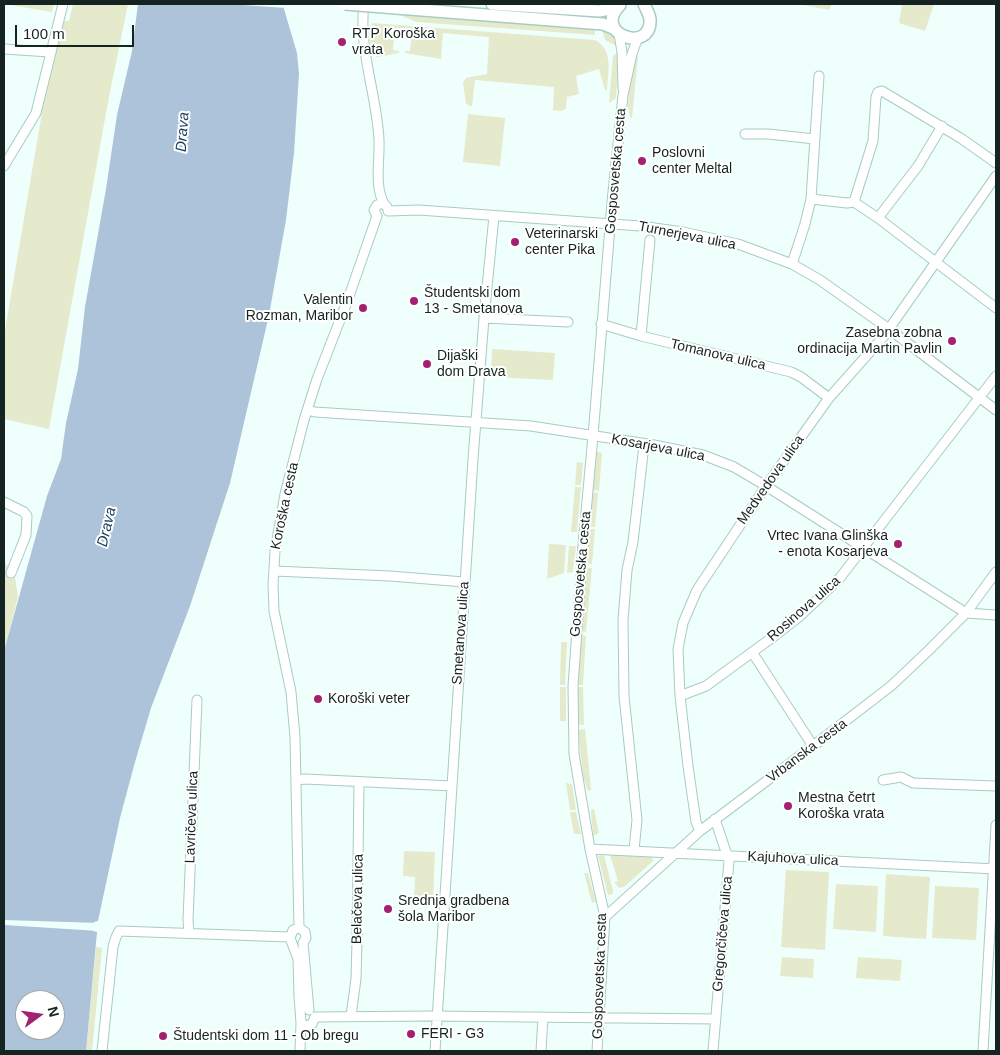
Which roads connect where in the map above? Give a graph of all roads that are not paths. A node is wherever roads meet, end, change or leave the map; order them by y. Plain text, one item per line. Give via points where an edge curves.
1 (63, 4) edge
2 (345, 4) edge
3 (364, 4) edge
4 (492, 4) edge
5 (588, 4) edge
6 (643, 5) edge
7 (619, 6) edge
8 (562, 9) junction
9 (617, 32) junction
10 (638, 37) junction
11 (4, 49) edge
12 (50, 52) junction
13 (819, 76) dead end
14 (623, 96) junction
15 (942, 126) junction
16 (745, 134) dead end
17 (815, 138) junction
18 (996, 163) edge
19 (4, 166) edge
20 (996, 176) edge
21 (811, 199) junction
22 (854, 202) junction
23 (381, 209) junction
24 (494, 216) junction
25 (878, 218) junction
26 (610, 224) junction
27 (650, 240) dead end
28 (936, 263) junction
29 (792, 264) junction
30 (995, 303) edge
31 (484, 318) junction
32 (568, 322) dead end
33 (601, 324) junction
34 (889, 329) junction
35 (641, 336) junction
36 (996, 376) edge
37 (980, 397) junction
38 (829, 398) junction
39 (308, 410) junction
40 (996, 410) edge
41 (476, 422) junction
42 (593, 436) junction
43 (644, 445) junction
44 (766, 486) junction
45 (4, 502) edge
46 (864, 548) junction
47 (274, 571) junction
48 (996, 572) edge
49 (11, 573) dead end
50 (464, 582) junction
51 (966, 613) junction
52 (996, 615) edge
53 (752, 652) junction
54 (680, 696) junction
55 (197, 700) dead end
56 (813, 746) junction
57 (296, 780) junction
58 (883, 780) dead end
59 (359, 782) junction
60 (452, 786) junction
61 (996, 786) edge
62 (715, 819) junction
63 (996, 825) edge
64 (700, 831) junction
65 (590, 849) junction
66 (634, 850) junction
67 (676, 852) junction
68 (727, 854) junction
69 (995, 869) edge
70 (605, 917) junction
71 (299, 928) junction
72 (189, 933) junction
73 (291, 940) junction
74 (303, 943) junction
75 (306, 1012) junction
76 (351, 1016) junction
77 (437, 1016) junction
78 (543, 1017) junction
79 (599, 1017) junction
80 (716, 1019) junction
81 (301, 1023) junction
82 (102, 1051) edge
83 (300, 1051) edge
84 (435, 1051) edge
85 (541, 1051) edge
86 (597, 1051) edge
87 (713, 1051) edge
88 (983, 1051) edge

1 - 12 street
2 - 9 main road, bridge via 603,24
3 - 23 street via 363,34 377,112
4 - 8 main road
5 - 8 main road
6 - 10 main road via 650,17 649,26
7 - 8 main road via 599,11
7 - 9 main road via 612,22
9 - 10 main road via 632,39
9 - 14 street via 622,44
10 - 14 street
11 - 12 street
12 - 19 street via 36,113
13 - 17 street
14 - 26 street, Gosposvetska cesta
15 - 18 street
15 - 22 street via 886,92 878,92 873,141
15 - 25 street via 918,166
16 - 17 street
17 - 21 street
20 - 28 street, Medvedova ulica
21 - 22 street
21 - 29 street
22 - 25 street
23 - 24 street, Turnerjeva ulica
23 - 39 street, Koroška cesta
24 - 26 street, Turnerjeva ulica
24 - 31 street, Smetanova ulica
25 - 28 street
26 - 29 street, Turnerjeva ulica via 706,236
26 - 33 street, Gosposvetska cesta
27 - 35 street
28 - 30 street
28 - 34 street, Medvedova ulica
29 - 34 street, Turnerjeva ulica
31 - 32 street
31 - 41 street, Smetanova ulica
33 - 35 street, Tomanova ulica
33 - 42 street, Gosposvetska cesta
34 - 37 street, Turnerjeva ulica
34 - 38 street, Medvedova ulica
35 - 38 street, Tomanova ulica via 791,372
36 - 37 street, Rosinova ulica
37 - 40 street, Turnerjeva ulica
37 - 46 street, Rosinova ulica
38 - 44 street, Medvedova ulica
39 - 41 street, Kosarjeva ulica
39 - 47 street, Koroška cesta via 285,494
41 - 42 street, Kosarjeva ulica via 531,426
41 - 50 street, Smetanova ulica
42 - 43 street, Kosarjeva ulica
42 - 65 street, Gosposvetska cesta via 572,686 574,754
43 - 44 street, Kosarjeva ulica via 703,455 734,467
43 - 66 street via 623,620 624,696 637,820
44 - 46 street, Kosarjeva ulica
44 - 54 street, Medvedova ulica via 697,590 689,609 678,649
45 - 49 street via 24,512 28,524
46 - 51 street, Kosarjeva ulica
46 - 53 street, Rosinova ulica via 824,594
47 - 50 street
47 - 57 street, Koroška cesta via 274,611 294,713
48 - 51 street, Vrbanska cesta
50 - 60 street, Smetanova ulica
51 - 52 street, Kosarjeva ulica
51 - 56 street, Vrbanska cesta via 890,686
53 - 54 street, Rosinova ulica via 706,686
53 - 56 street
54 - 64 street, Medvedova ulica via 694,810
55 - 72 street, Lavričeva ulica
56 - 62 street, Vrbanska cesta
57 - 59 street
57 - 71 street, Koroška cesta
58 - 61 street via 901,777 913,783
59 - 60 street
59 - 76 street, Belačeva ulica via 358,942
60 - 77 street, Smetanova ulica
62 - 64 street, Vrbanska cesta
62 - 68 street, Gregorčičeva ulica
63 - 69 street
64 - 67 street, Vrbanska cesta
65 - 66 street, Kajuhova ulica
65 - 70 street, Gosposvetska cesta
66 - 67 street, Kajuhova ulica
67 - 68 street, Kajuhova ulica
67 - 70 street, Vrbanska cesta
68 - 69 street, Kajuhova ulica
68 - 80 street, Gregorčičeva ulica
69 - 88 street
70 - 79 street, Gosposvetska cesta
71 - 73 street via 293,930
71 - 74 street via 306,935
72 - 73 street
72 - 82 street via 121,930 116,937
73 - 74 street
73 - 75 street via 298,959
74 - 75 street
75 - 76 street
75 - 81 street
75 - 81 street via 312,1024 306,1026
76 - 77 street
77 - 78 street
77 - 84 street, Smetanova ulica
78 - 79 street
78 - 85 street
79 - 80 street
79 - 86 street, Gosposvetska cesta
80 - 87 street, Gregorčičeva ulica
81 - 83 street

